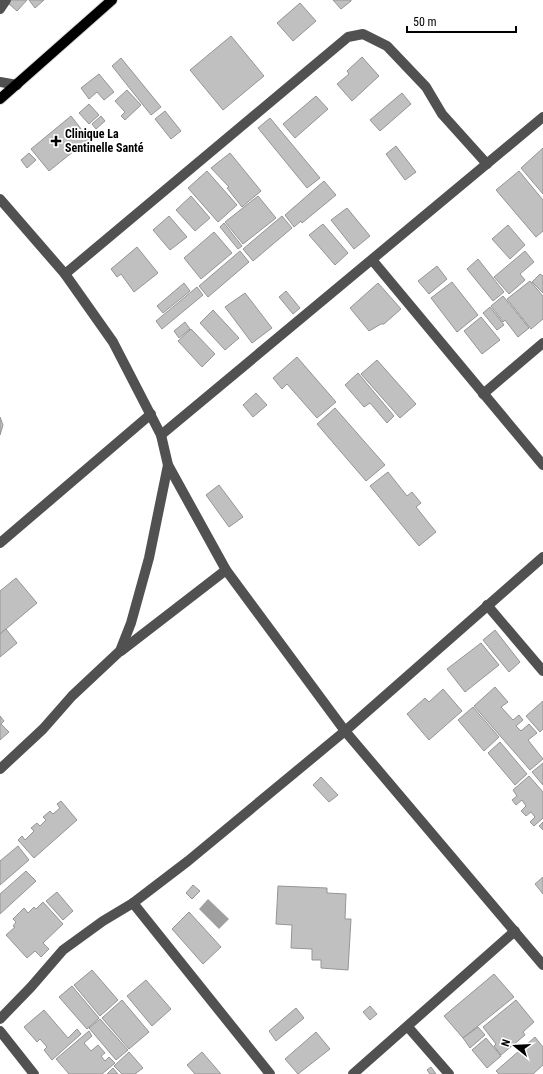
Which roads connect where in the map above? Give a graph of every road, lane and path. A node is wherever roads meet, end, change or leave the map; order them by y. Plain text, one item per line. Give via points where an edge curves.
1 (6, 0) edge
2 (112, 0) edge
3 (0, 9) edge
4 (0, 82) edge
5 (17, 85) junction
6 (0, 99) edge
7 (543, 117) edge
8 (487, 164) junction
9 (0, 199) edge
10 (373, 260) junction
11 (65, 274) junction
12 (543, 343) edge
13 (483, 394) junction
14 (151, 414) junction
15 (162, 434) junction
16 (168, 465) junction
17 (543, 465) edge
18 (0, 543) edge
19 (543, 557) edge
20 (226, 570) junction
21 (487, 605) junction
22 (120, 651) junction
23 (543, 671) edge
24 (344, 731) junction
25 (0, 769) edge
26 (133, 903) junction
27 (515, 931) junction
28 (543, 965) edge
29 (0, 1019) edge
30 (408, 1027) junction
31 (0, 1031) edge
32 (34, 1074) edge
33 (270, 1074) edge
34 (353, 1074) edge
35 (449, 1074) edge

1 - 3 street
2 - 5 main road
4 - 5 street
5 - 6 main road
7 - 8 street
8 - 10 street
8 - 11 street via 442,114 426,87 386,46 371,37 355,35 348,37
9 - 11 street
10 - 13 street
10 - 15 street
11 - 14 street via 113,342
12 - 13 street
13 - 17 street
14 - 15 street
14 - 18 street
15 - 16 street
16 - 20 street
16 - 22 street via 149,558 131,623
19 - 21 street
20 - 22 street
20 - 24 street
21 - 23 street
21 - 24 street
22 - 25 street
24 - 26 street via 188,861
24 - 27 street
26 - 29 street via 63,950
26 - 33 street
27 - 28 street
27 - 30 street
30 - 34 street
30 - 35 street
31 - 32 street

